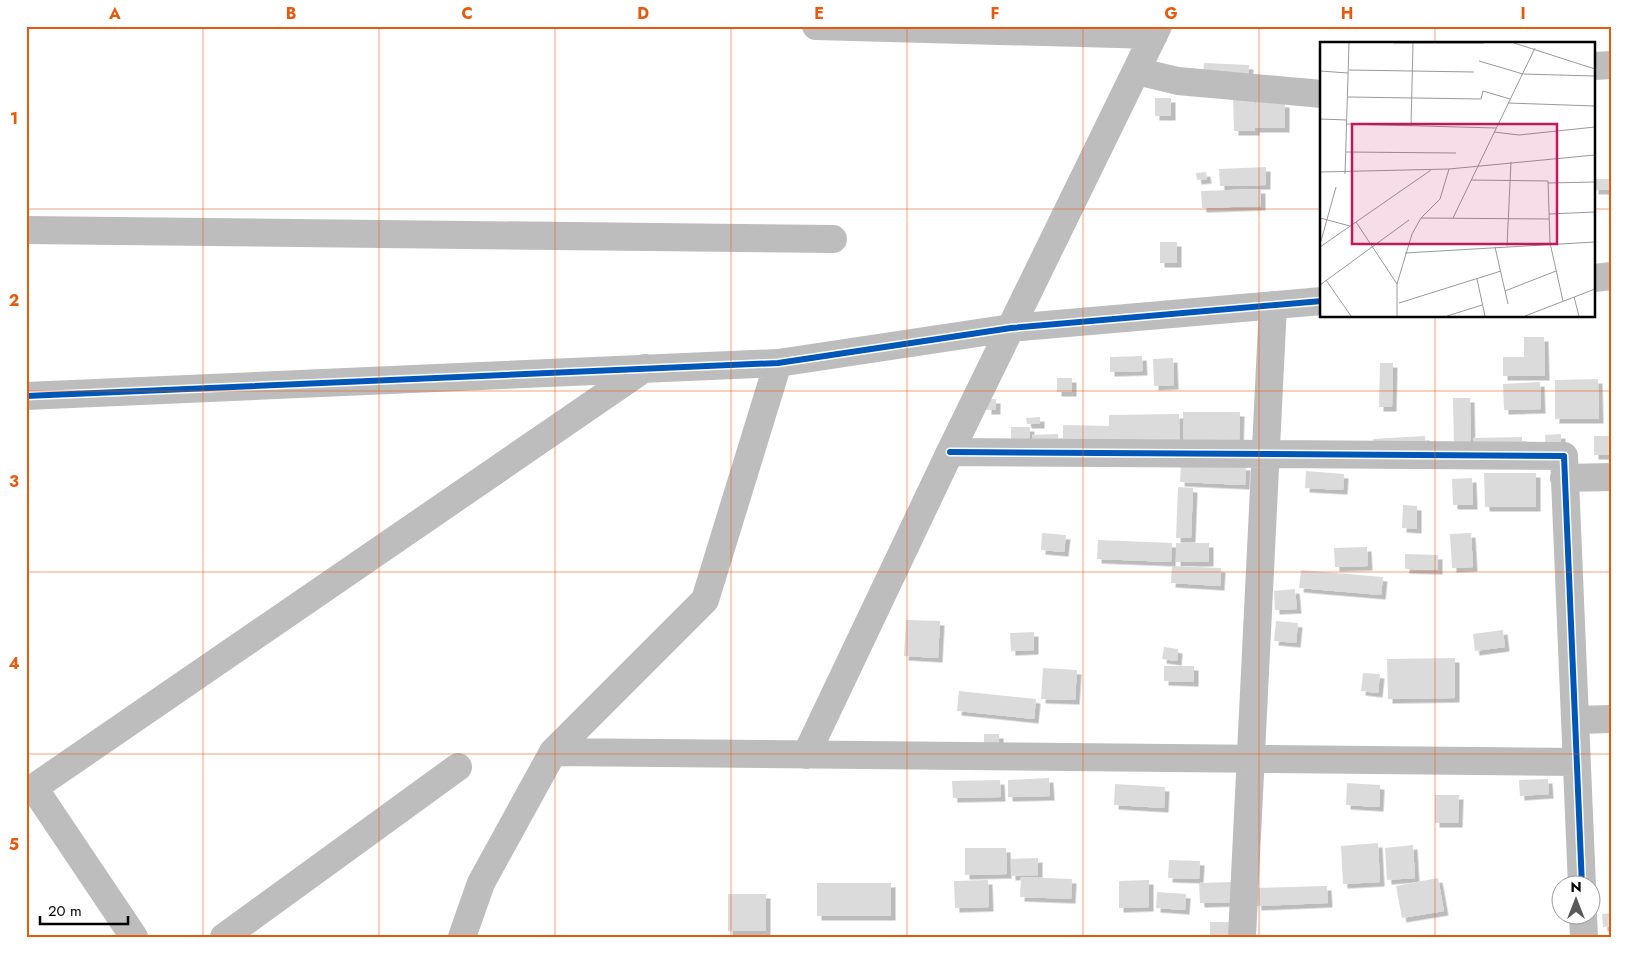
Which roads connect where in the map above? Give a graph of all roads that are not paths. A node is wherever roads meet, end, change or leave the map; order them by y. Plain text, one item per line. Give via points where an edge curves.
1 (816, 26) edge
2 (1156, 31) edge
3 (1612, 64) edge
4 (1596, 66) edge
5 (1136, 71) junction
6 (1320, 94) edge
7 (26, 230) edge
8 (833, 239) dead end
9 (1612, 276) edge
10 (1596, 278) edge
11 (1320, 301) edge
12 (1273, 305) junction
13 (1011, 328) junction
14 (778, 363) junction
15 (645, 368) junction
16 (26, 396) edge
17 (950, 452) junction
18 (1266, 454) junction
19 (1612, 477) edge
20 (1564, 478) junction
21 (1612, 719) edge
22 (1574, 720) junction
23 (553, 752) junction
24 (806, 755) junction
25 (1250, 759) junction
26 (1576, 762) junction
27 (458, 767) dead end
28 (30, 791) edge
29 (1582, 876) edge
30 (134, 937) edge
31 (224, 937) edge
32 (462, 937) edge
33 (1242, 937) edge

1 - 2 street
2 - 5 street
3 - 4 street
5 - 6 street via 1178,81
5 - 13 street
7 - 8 street
9 - 10 street
11 - 12 street
12 - 13 street
12 - 18 street
13 - 14 street
13 - 17 street
14 - 15 street
14 - 23 street via 705,600
15 - 16 street
15 - 28 street
17 - 18 street
17 - 24 street
18 - 20 street via 1564,456
18 - 25 street
19 - 20 street
20 - 22 street
21 - 22 street
22 - 26 street
23 - 24 street
23 - 32 street via 480,882
24 - 25 street
25 - 26 street
25 - 33 street
26 - 29 street
27 - 31 street
28 - 30 street

